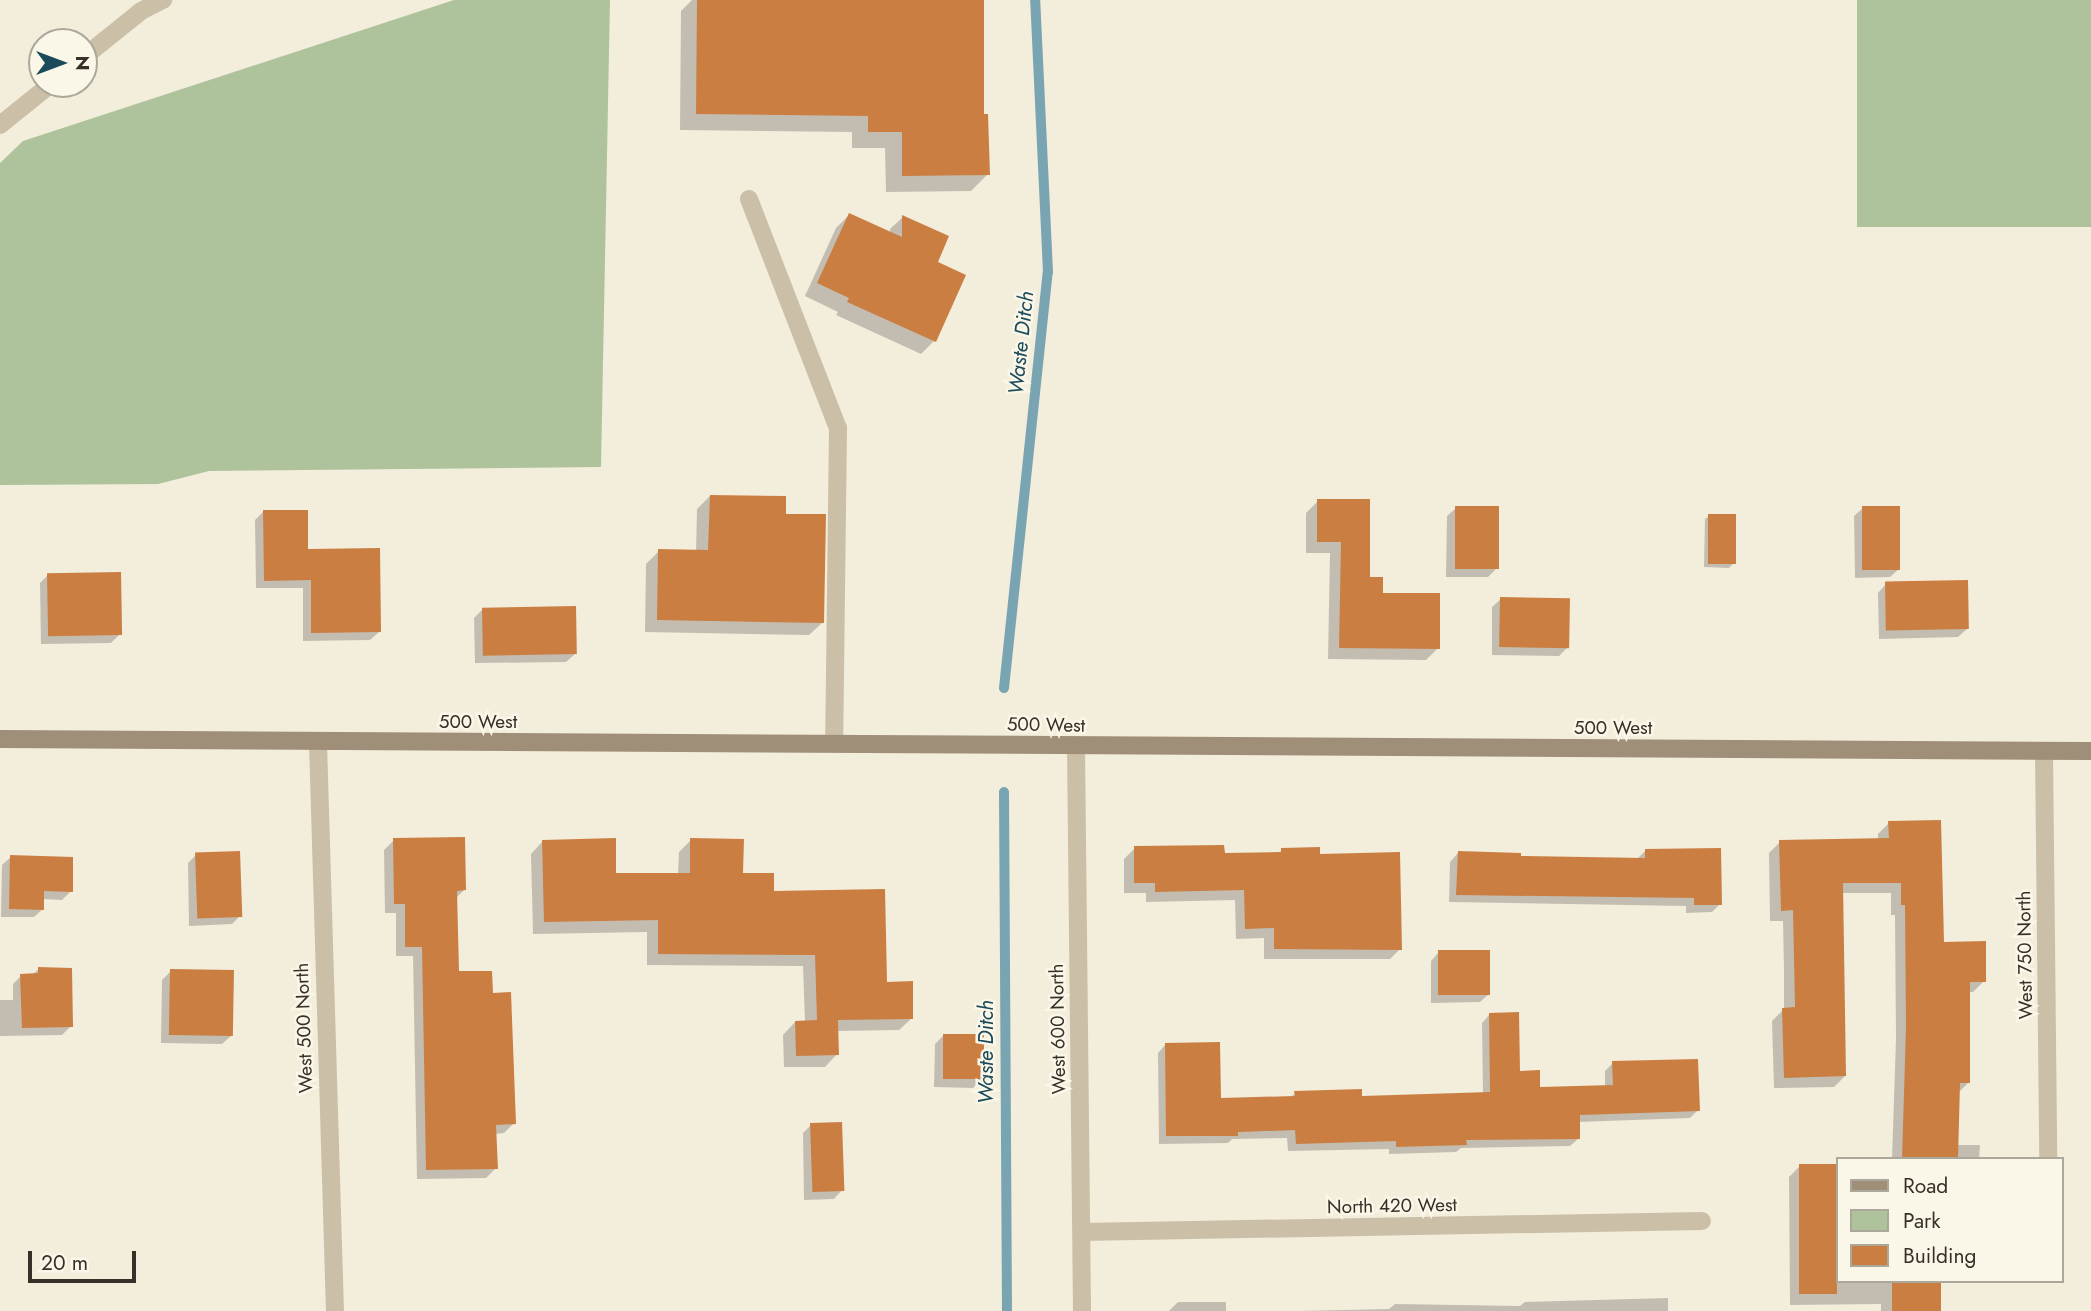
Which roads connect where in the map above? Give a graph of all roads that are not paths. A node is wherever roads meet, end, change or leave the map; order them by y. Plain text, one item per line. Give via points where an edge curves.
1 (163, 0) edge
2 (98, 46) edge
3 (34, 98) edge
4 (0, 125) edge
5 (749, 199) dead end
6 (0, 739) edge
7 (318, 743) junction
8 (834, 743) junction
9 (1076, 747) junction
10 (2044, 751) junction
11 (2091, 751) edge
12 (2048, 1157) edge
13 (1702, 1221) dead end
14 (1082, 1232) junction
15 (335, 1311) edge
16 (1082, 1311) edge

1 - 2 street via 141,11
3 - 4 street
5 - 8 street via 838,428
6 - 7 main road, 500 West
7 - 8 main road, 500 West
7 - 15 street, West 500 North
8 - 9 main road, 500 West
9 - 10 main road, 500 West
9 - 14 street, West 600 North
10 - 11 main road, 500 West
10 - 12 street, West 750 North
13 - 14 street, North 420 West
14 - 16 street, West 600 North

